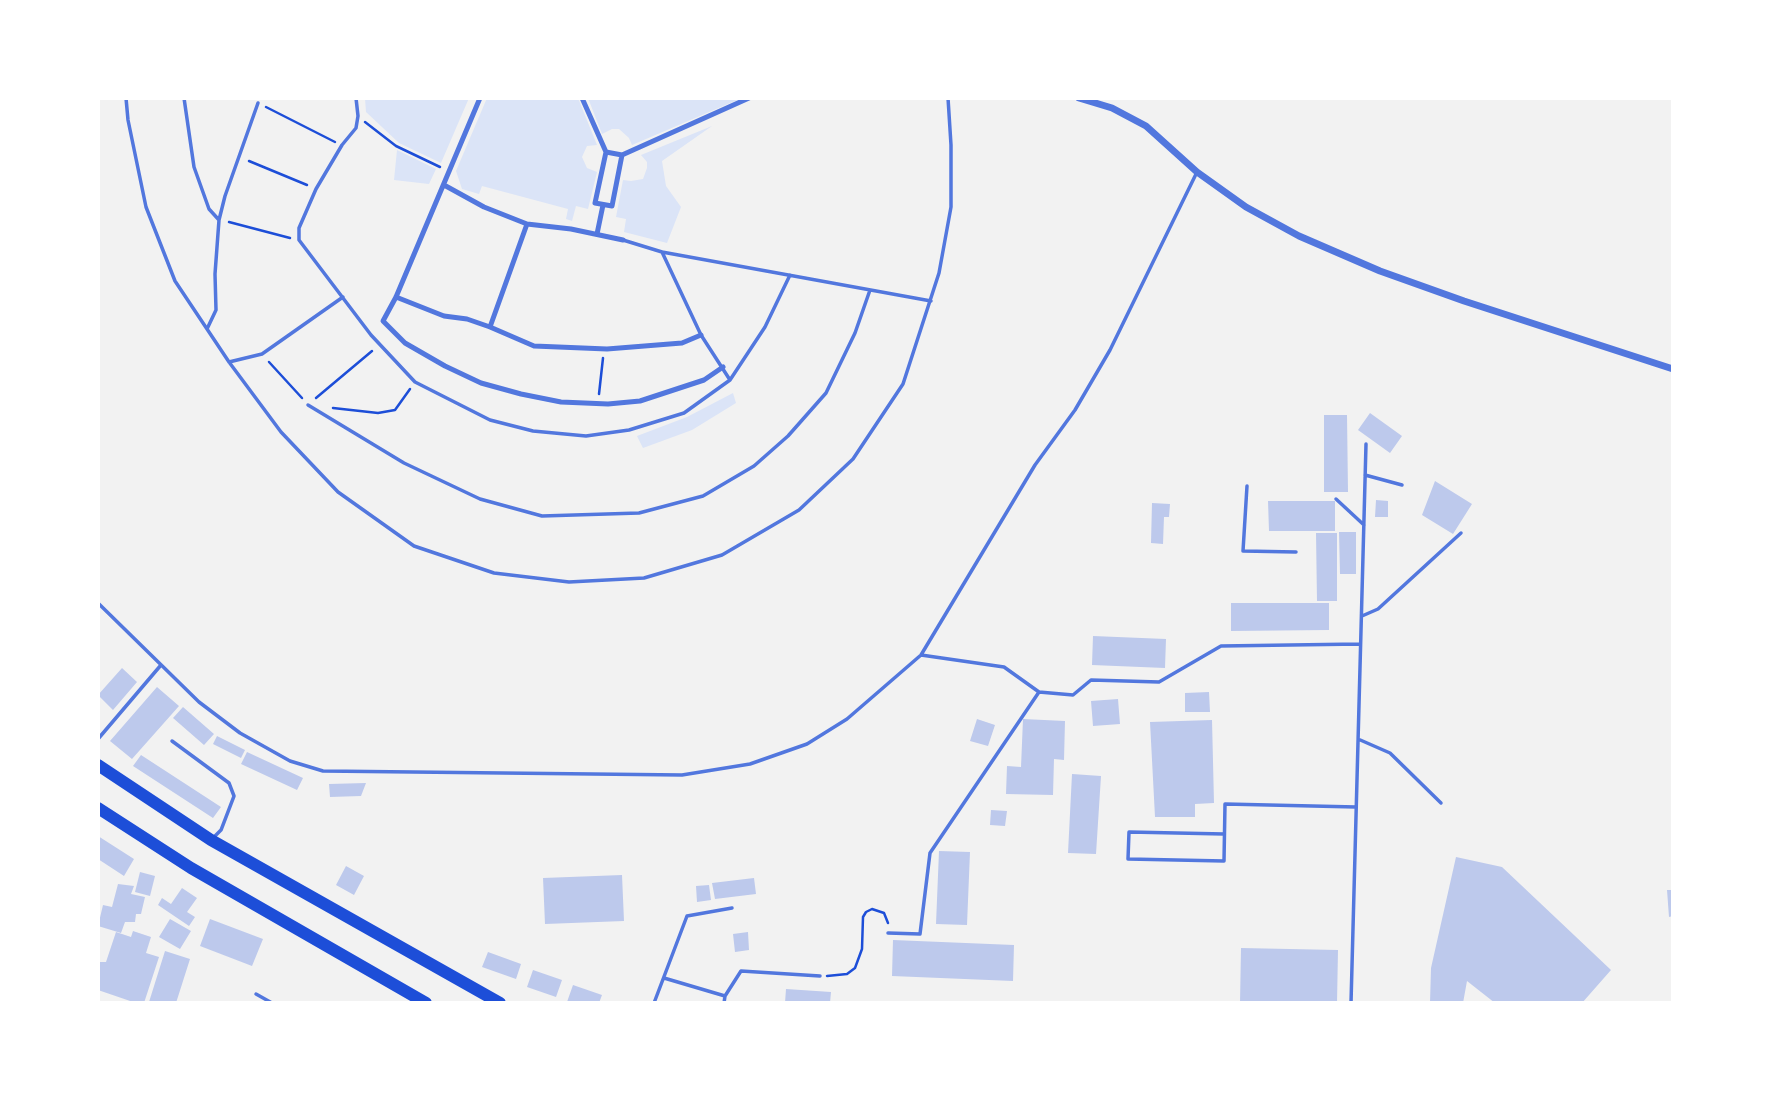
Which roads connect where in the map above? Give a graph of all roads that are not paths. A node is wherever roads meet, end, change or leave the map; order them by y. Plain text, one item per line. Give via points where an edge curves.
1 (127, 98) edge
2 (184, 98) edge
3 (356, 98) edge
4 (480, 98) edge
5 (582, 98) edge
6 (749, 98) edge
7 (948, 98) edge
8 (1079, 98) edge
9 (258, 103) road end
10 (606, 152) junction
11 (622, 155) junction
12 (1197, 172) junction
13 (444, 185) junction
14 (603, 205) junction
15 (219, 220) junction
16 (527, 224) junction
17 (597, 234) junction
18 (623, 240) joint
19 (662, 252) junction
20 (790, 275) junction
21 (870, 290) junction
22 (343, 297) junction
23 (396, 297) junction
24 (931, 301) junction
25 (490, 327) junction
26 (207, 329) junction
27 (701, 335) junction
28 (229, 362) junction
29 (723, 367) junction
30 (1673, 369) edge
31 (730, 380) junction
32 (308, 405) road end
33 (1366, 444) dead end
34 (1365, 475) junction
35 (1402, 485) dead end
36 (1247, 486) dead end
37 (1336, 499) dead end
38 (1364, 525) junction
39 (1461, 533) dead end
40 (1296, 552) dead end
41 (98, 603) edge
42 (1362, 616) junction
43 (1361, 643) junction
44 (920, 655) junction
45 (161, 665) junction
46 (1039, 692) junction
47 (98, 739) edge
48 (1358, 739) junction
49 (172, 740) dead end
50 (98, 765) edge
51 (1441, 803) dead end
52 (1356, 807) junction
53 (98, 808) edge
54 (1224, 834) junction
55 (211, 841) junction
56 (732, 908) dead end
57 (888, 933) road end
58 (820, 976) road end
59 (664, 978) junction
60 (256, 994) dead end
61 (725, 996) junction
62 (272, 1003) edge
63 (426, 1003) edge
64 (500, 1003) edge
65 (654, 1003) edge
66 (724, 1003) edge
67 (1351, 1003) edge

1 - 26 lane via 146,207 176,281
2 - 15 lane via 194,167 209,209
3 - 22 lane via 356,128 316,189 299,228 299,240
4 - 13 street
5 - 10 street
6 - 11 street
7 - 24 lane via 951,207
8 - 12 street via 1146,126
9 - 15 lane
10 - 11 street
10 - 14 street via 594,203
11 - 14 street via 612,206
12 - 30 street via 1245,207 1380,271
12 - 44 lane via 1104,360
13 - 16 street
13 - 23 street
14 - 17 street
15 - 26 lane via 216,310
16 - 17 street
16 - 25 street
17 - 18 street
18 - 19 lane
19 - 20 lane
19 - 27 lane
20 - 21 lane
20 - 31 lane via 765,327
21 - 24 lane
21 - 32 lane via 826,393 788,436 754,466 703,496 639,513 542,516 480,499 404,463
22 - 28 lane via 262,354
22 - 31 lane via 415,382 490,420 533,430 586,436 629,430 684,413
23 - 25 street via 444,316
23 - 29 street via 383,321 405,343 481,383 520,394 561,402 640,401 704,380
24 - 28 lane via 903,384 853,459 799,510 722,555 644,579 569,582 494,573 414,546 338,492 281,432
25 - 27 street via 534,346 682,343
26 - 28 lane
27 - 29 lane
29 - 31 lane
33 - 34 lane
34 - 35 lane
34 - 38 lane
36 - 40 lane via 1243,551
37 - 38 lane
38 - 42 lane
39 - 42 lane via 1378,609
41 - 45 lane
42 - 43 lane
43 - 46 lane via 1221,646 1158,682 1091,680 1073,695
43 - 48 lane
44 - 45 lane via 847,719 807,744 750,764 682,775 306,768 240,733
44 - 46 lane via 1004,667
45 - 47 lane
46 - 57 lane via 930,853 920,934
48 - 51 lane via 1390,753
48 - 52 lane
49 - 55 lane via 229,783 234,796 221,830
50 - 55 highway
52 - 54 lane via 1225,804
52 - 67 lane
53 - 63 highway via 224,888
54 - 54 lane via 1224,861 1128,859 1129,832
55 - 64 highway
56 - 59 lane via 687,916
58 - 61 lane via 741,971
59 - 61 lane
59 - 65 lane
60 - 62 lane
61 - 66 lane

